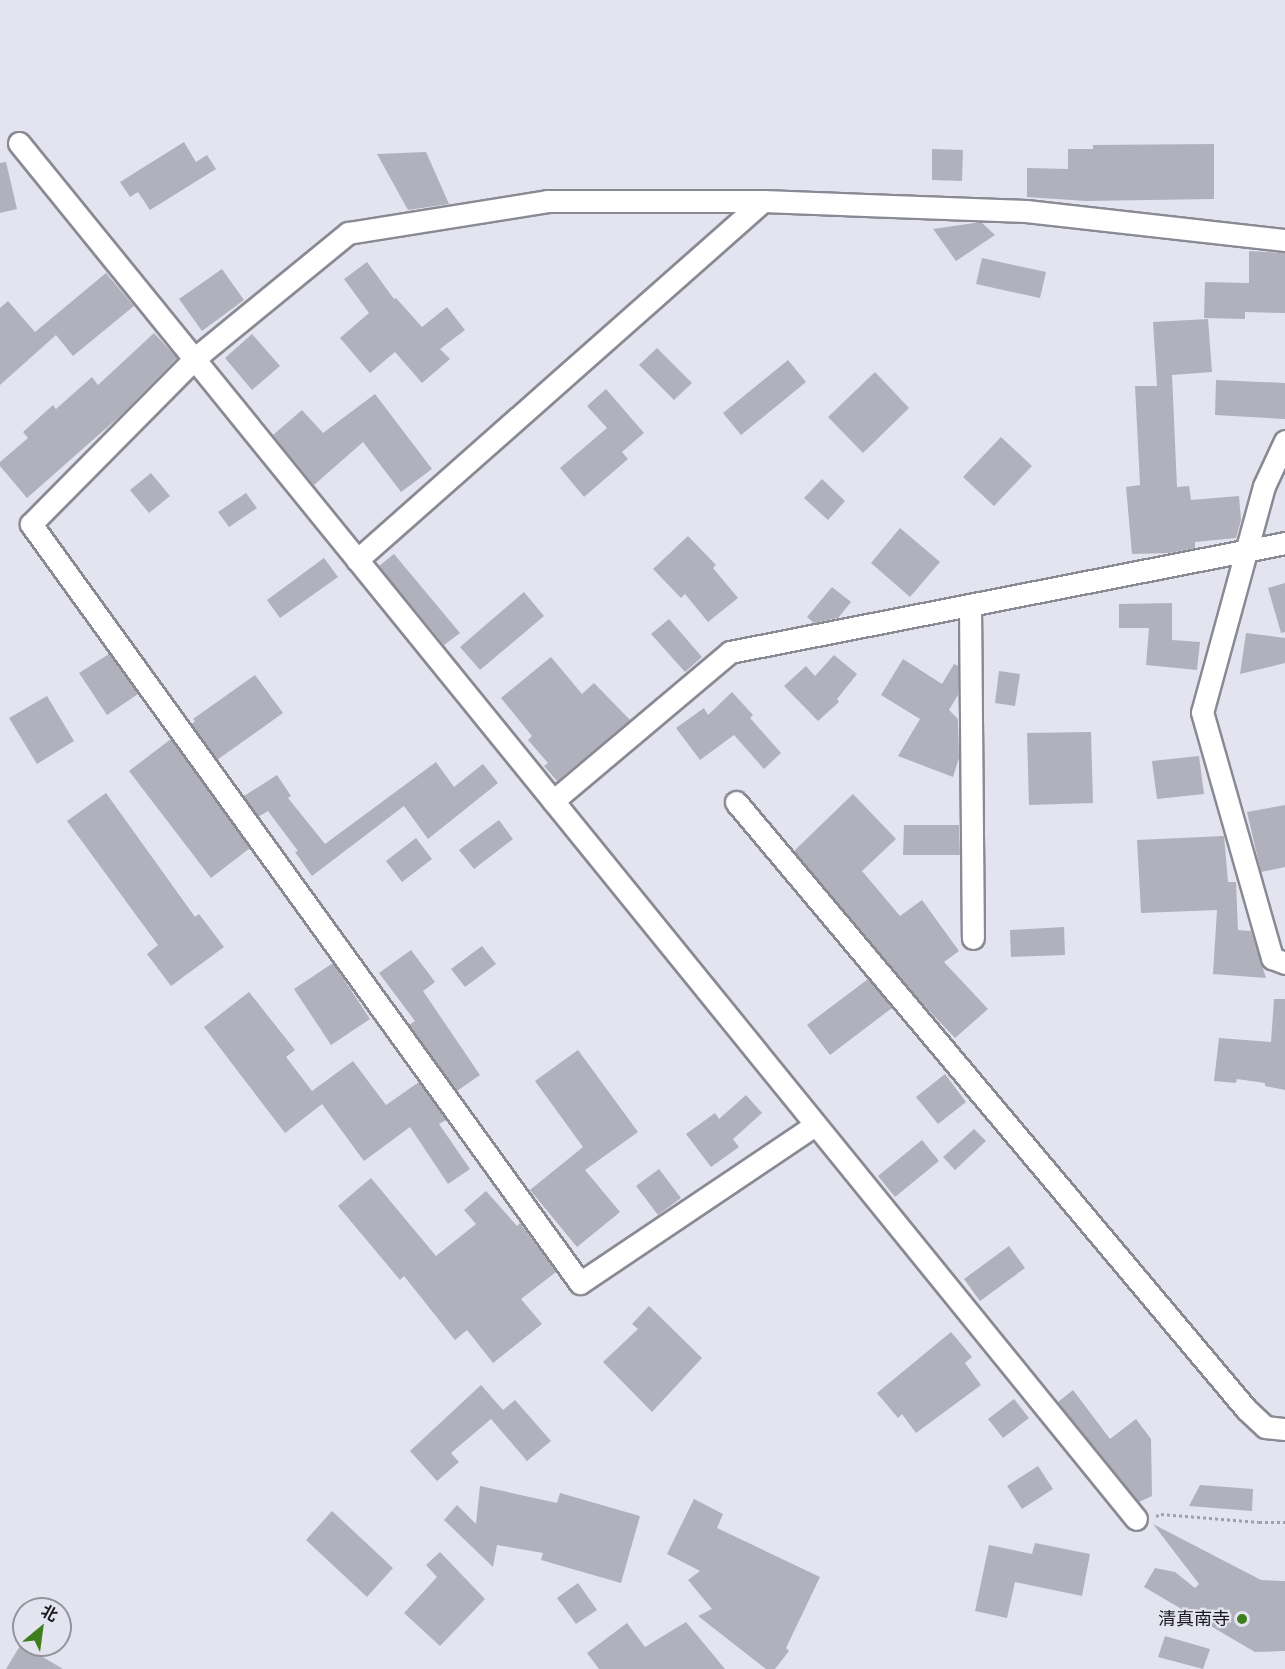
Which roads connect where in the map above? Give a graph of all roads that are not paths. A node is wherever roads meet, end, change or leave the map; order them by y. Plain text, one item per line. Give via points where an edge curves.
1 (19, 144) dead end
2 (762, 201) junction
3 (1285, 240) edge
4 (194, 359) junction
5 (1285, 441) edge
6 (1285, 543) edge
7 (1246, 551) junction
8 (357, 560) junction
9 (970, 605) junction
10 (553, 801) junction
11 (736, 802) dead end
12 (973, 938) dead end
13 (1285, 963) edge
14 (815, 1125) junction
15 (1285, 1429) edge
16 (1136, 1519) road end

1 - 4 street
2 - 3 street via 1026,211
2 - 4 street via 547,201 348,233
2 - 8 street
4 - 8 street
4 - 14 street via 31,524 580,1283
5 - 7 street via 1264,486
6 - 7 street
7 - 9 street
7 - 13 street via 1202,712 1272,958
8 - 10 street
9 - 10 street via 730,652
9 - 12 street
10 - 14 street
11 - 15 street via 1246,1409 1265,1427
14 - 16 street

